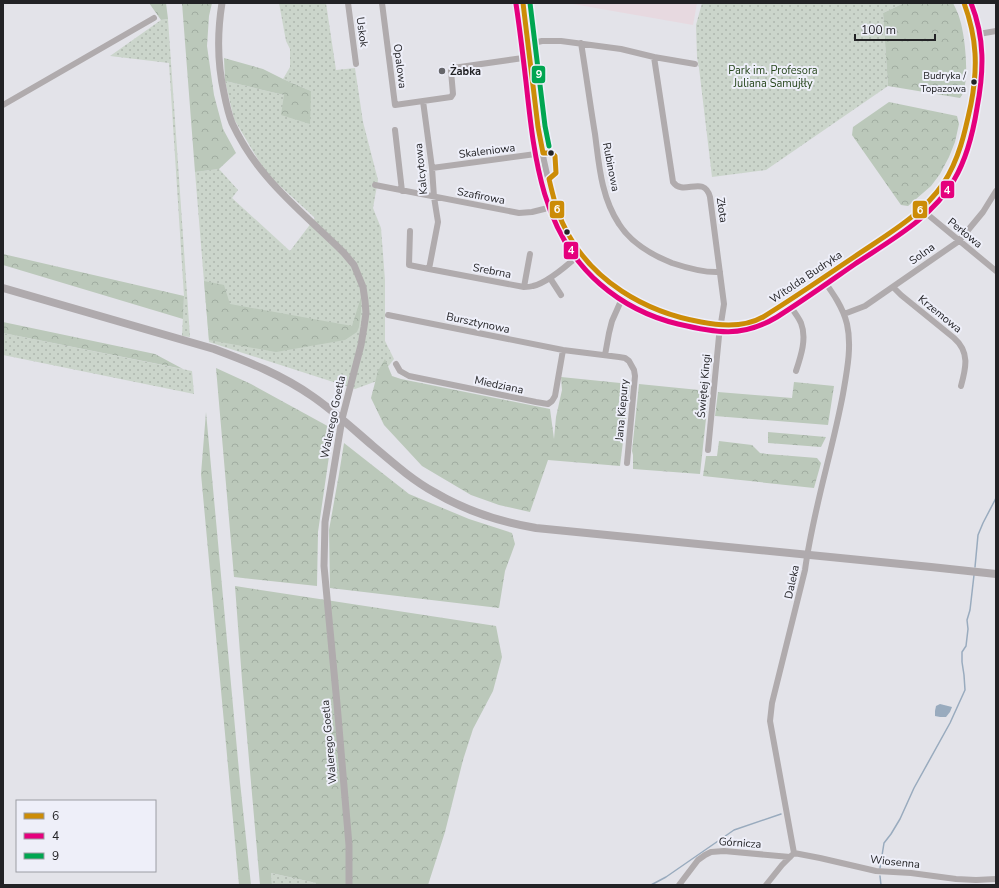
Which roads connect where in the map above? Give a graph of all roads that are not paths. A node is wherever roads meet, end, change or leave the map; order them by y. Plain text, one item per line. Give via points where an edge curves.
1 (222, 3) edge
2 (348, 3) edge
3 (382, 3) edge
4 (523, 3) edge
5 (964, 3) edge
6 (154, 18) dead end
7 (996, 31) edge
8 (973, 35) junction
9 (581, 43) junction
10 (528, 44) junction
11 (530, 57) junction
12 (654, 57) junction
13 (356, 64) dead end
14 (695, 64) dead end
15 (423, 101) junction
16 (3, 105) edge
17 (395, 130) dead end
18 (543, 153) junction
19 (432, 168) junction
20 (375, 185) dead end
21 (402, 191) junction
22 (996, 191) edge
23 (434, 197) junction
24 (556, 206) junction
25 (921, 209) junction
26 (410, 230) dead end
27 (959, 241) junction
28 (530, 254) dead end
29 (581, 254) junction
30 (429, 268) junction
31 (996, 271) edge
32 (720, 272) junction
33 (550, 278) junction
34 (822, 278) junction
35 (524, 287) junction
36 (894, 287) junction
37 (3, 288) edge
38 (624, 294) junction
39 (561, 295) dead end
40 (787, 302) junction
41 (844, 314) junction
42 (388, 315) dead end
43 (721, 325) junction
44 (563, 350) junction
45 (605, 354) junction
46 (396, 364) dead end
47 (796, 370) dead end
48 (961, 386) dead end
49 (342, 419) junction
50 (708, 450) dead end
51 (626, 463) dead end
52 (807, 554) junction
53 (996, 574) edge
54 (792, 855) junction
55 (996, 879) edge
56 (348, 885) edge
57 (679, 885) edge
58 (766, 885) edge

1 - 49 street, Walerego Goetla via 218,34 219,67 231,121 240,139 268,178 354,265 363,287 366,301 364,327
2 - 13 street, Uskok
3 - 15 street, Opalowa via 395,105
4 - 10 street, Witolda Budryka
5 - 8 street, Witolda Budryka
6 - 16 street
7 - 8 street
8 - 25 street, Witolda Budryka via 976,54 975,82 964,140 946,178
9 - 10 street via 555,40
9 - 12 street
9 - 32 street, Rubinowa via 602,181 609,206 618,223 633,240 661,258 711,273
10 - 11 street, Witolda Budryka
11 - 15 street via 453,68 452,96
11 - 18 street, Witolda Budryka
12 - 14 street
12 - 32 street, Złota via 673,182 679,187 702,186 709,194
15 - 19 street, Kalcytowa
17 - 21 street
18 - 19 street, Skaleniowa
18 - 24 street, Witolda Budryka
19 - 23 street, Kalcytowa
20 - 21 street, Szafirowa
21 - 23 street, Szafirowa
22 - 27 street, Solna via 984,212
23 - 24 street, Szafirowa via 519,213
23 - 30 street, Kalcytowa via 438,219
24 - 29 street, Witolda Budryka via 567,232
25 - 27 street, Perłowa
25 - 34 street, Witolda Budryka via 903,224
26 - 30 street, Srebrna via 409,265
27 - 31 street, Perłowa
27 - 36 street, Solna
28 - 35 street
29 - 33 street, Srebrna
29 - 38 street, Witolda Budryka via 608,282
30 - 35 street, Srebrna
32 - 43 street, Złota via 724,304
33 - 35 street, Srebrna via 539,284
33 - 39 street
34 - 40 street, Witolda Budryka
34 - 41 street, Daleka
36 - 41 street, Solna via 865,306
36 - 48 street, Krzemowa via 962,346 966,364
37 - 49 main road via 214,349 248,362 294,384
38 - 43 street, Witolda Budryka via 669,314
38 - 45 street via 608,333
40 - 43 street, Witolda Budryka via 755,321 732,326
40 - 47 street via 801,322 803,330 801,354
41 - 52 street, Daleka via 848,338 845,378 835,434
42 - 44 street, Bursztynowa
43 - 50 street, Świętej Kingi
44 - 45 street, Jana Kiepury
44 - 46 street, Miedziana via 555,396 548,404 409,376 400,371
45 - 51 street, Jana Kiepury via 625,358 632,365 635,376
49 - 52 main road via 433,492 488,517 536,528
49 - 56 street, Walerego Goetla via 325,522 324,566 349,845
52 - 53 main road
52 - 54 street, Daleka via 770,712
54 - 55 street, Wiosenna via 876,870 956,879
54 - 57 street, Górnicza via 711,852 698,860
54 - 58 street

